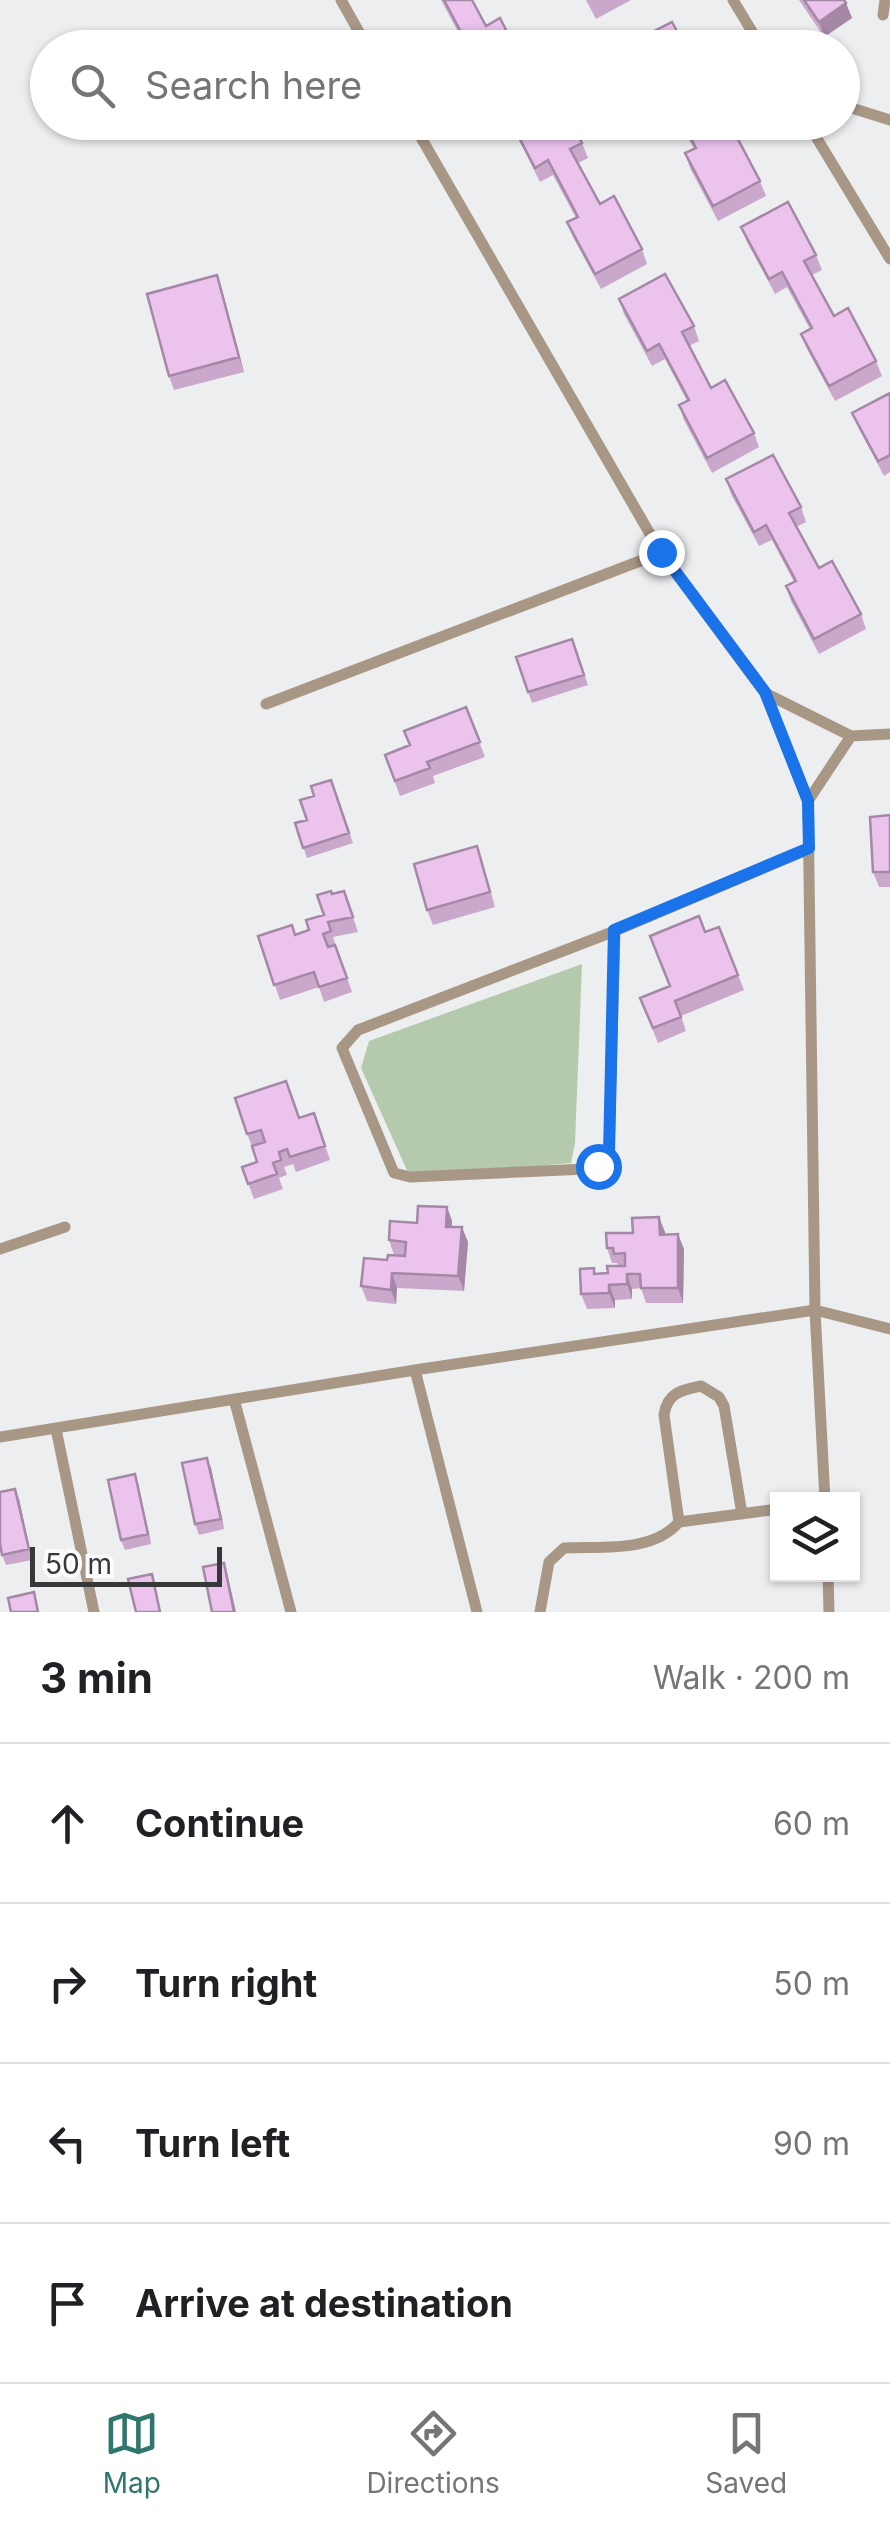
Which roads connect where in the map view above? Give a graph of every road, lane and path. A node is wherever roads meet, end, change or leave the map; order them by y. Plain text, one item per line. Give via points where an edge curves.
1 (341, 0) edge
2 (733, 0) edge
3 (885, 0) edge
4 (883, 15) dead end
5 (358, 30) edge
6 (751, 30) edge
7 (860, 111) edge
8 (890, 120) edge
9 (422, 140) edge
10 (818, 140) edge
11 (890, 259) edge
12 (661, 552) junction
13 (765, 692) junction
14 (266, 704) dead end
15 (890, 734) edge
16 (851, 736) junction
17 (808, 801) junction
18 (809, 848) junction
19 (614, 930) junction
20 (65, 1227) dead end
21 (0, 1249) edge
22 (815, 1310) junction
23 (890, 1329) edge
24 (415, 1370) junction
25 (234, 1398) junction
26 (56, 1429) junction
27 (0, 1437) edge
28 (825, 1492) edge
29 (770, 1510) edge
30 (742, 1514) junction
31 (679, 1522) junction
32 (828, 1582) edge
33 (94, 1612) edge
34 (291, 1612) edge
35 (477, 1612) edge
36 (540, 1612) edge
37 (829, 1612) edge

1 - 5 lane
2 - 6 lane
3 - 4 lane
7 - 8 lane
9 - 12 lane
10 - 11 lane
12 - 13 lane
12 - 14 lane
13 - 16 lane
13 - 17 lane
15 - 16 lane
16 - 17 lane
17 - 18 lane
18 - 19 lane
18 - 22 lane
19 - 19 lane via 358,1030 342,1048 394,1174 586,1169 604,1161
20 - 21 lane
22 - 23 lane
22 - 24 lane
22 - 28 lane
24 - 25 lane
24 - 35 lane
25 - 26 lane
25 - 34 lane
26 - 27 lane
26 - 33 lane
29 - 30 lane
30 - 31 lane
30 - 31 lane via 724,1406 701,1386 673,1394 664,1415
31 - 36 lane via 645,1543 564,1548 550,1562
32 - 37 lane

